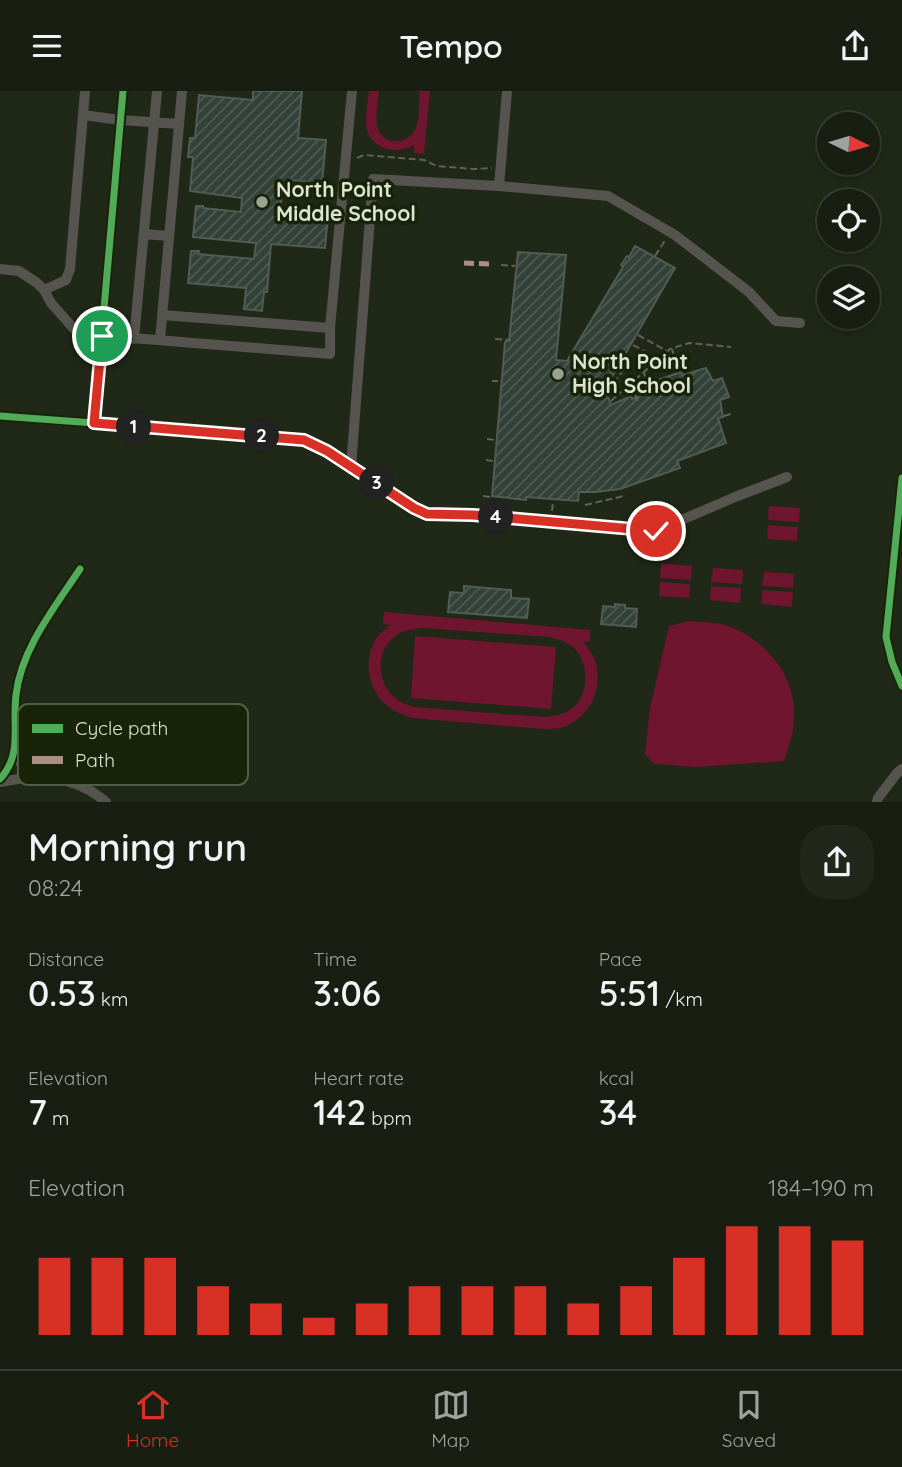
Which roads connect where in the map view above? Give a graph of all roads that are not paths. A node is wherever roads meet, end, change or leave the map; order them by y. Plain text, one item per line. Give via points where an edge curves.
1 (85, 91) edge
2 (123, 91) edge
3 (157, 91) edge
4 (182, 91) edge
5 (352, 91) edge
6 (507, 91) edge
7 (83, 115) junction
8 (120, 120) junction
9 (154, 122) junction
10 (179, 124) junction
11 (499, 186) junction
12 (144, 234) junction
13 (169, 236) junction
14 (0, 269) edge
15 (44, 290) junction
16 (162, 315) junction
17 (800, 323) dead end
18 (330, 328) junction
19 (102, 336) junction
20 (134, 339) junction
21 (160, 340) junction
22 (0, 416) edge
23 (94, 423) junction
24 (351, 467) junction
25 (788, 477) dead end
26 (902, 479) edge
27 (80, 569) dead end
28 (889, 597) junction
29 (902, 598) edge
30 (902, 686) edge
31 (14, 757) junction
32 (18, 761) edge
33 (902, 769) edge
34 (18, 778) edge
35 (0, 781) edge
36 (82, 785) edge
37 (106, 802) edge
38 (877, 802) edge

1 - 7 street
2 - 8 street
3 - 9 street
4 - 10 street
5 - 18 street
6 - 11 street
7 - 8 street
7 - 15 street via 70,269 66,280
8 - 9 street
8 - 19 street
9 - 10 street
9 - 12 street
10 - 13 street
11 - 17 street via 608,196 676,235 749,292 776,321
11 - 24 street via 373,179
12 - 13 street
12 - 20 street
13 - 16 street
14 - 15 street via 19,271
15 - 19 street via 74,329
16 - 18 street
16 - 21 street
18 - 21 street via 330,354
19 - 20 street
19 - 23 street
20 - 21 street
22 - 23 street
23 - 24 street via 304,440
24 - 25 street via 427,514 656,531
26 - 28 street
27 - 31 street via 46,621 20,674
28 - 29 street
28 - 30 street via 886,636
31 - 32 street
31 - 35 street
33 - 38 street
34 - 35 street
36 - 37 street

